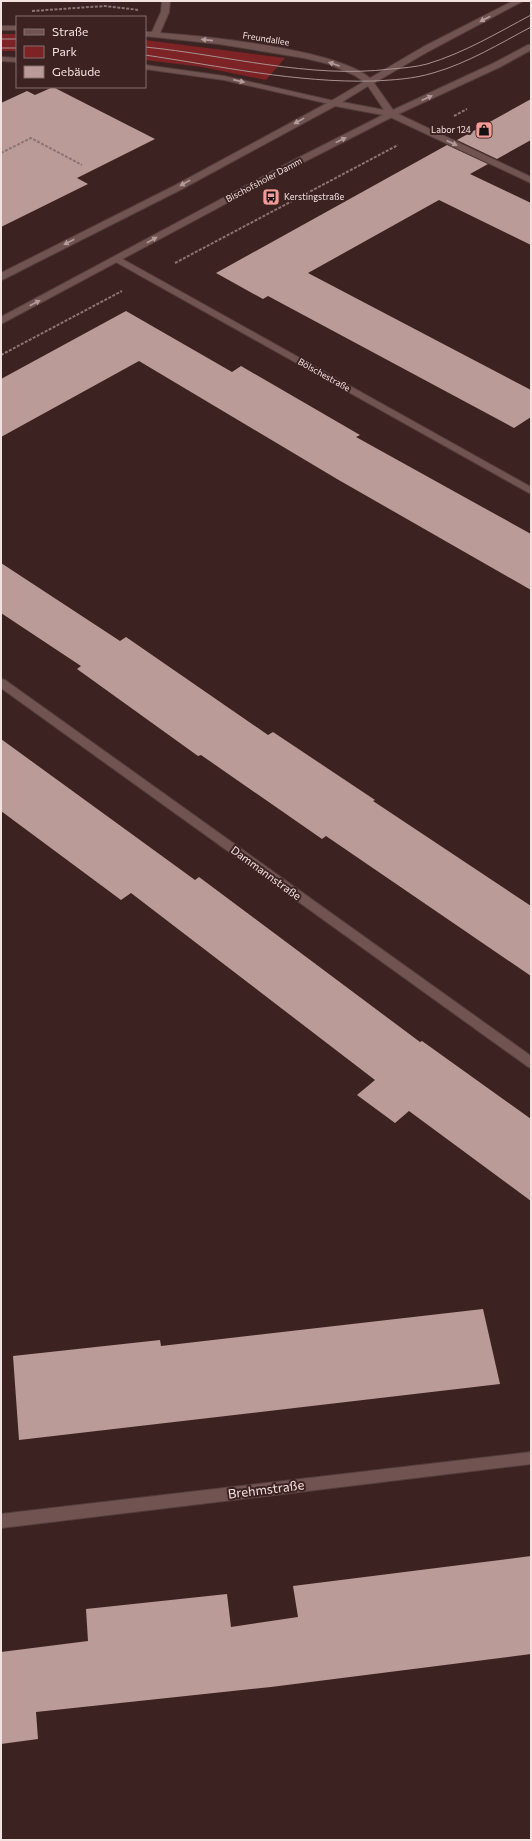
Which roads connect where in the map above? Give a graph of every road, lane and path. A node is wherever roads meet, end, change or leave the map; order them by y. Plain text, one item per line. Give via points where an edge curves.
1 (166, 1) edge
2 (519, 1) edge
3 (30, 11) dead end
4 (165, 12) junction
5 (1, 28) edge
6 (16, 28) edge
7 (146, 34) edge
8 (155, 34) junction
9 (531, 47) edge
10 (1, 59) edge
11 (16, 60) edge
12 (146, 67) edge
13 (369, 81) junction
14 (334, 103) junction
15 (391, 114) junction
16 (427, 131) junction
17 (1, 153) edge
18 (82, 165) dead end
19 (531, 180) edge
20 (118, 259) junction
21 (170, 265) dead end
22 (1, 277) edge
23 (127, 288) dead end
24 (1, 321) edge
25 (1, 355) edge
26 (531, 491) edge
27 (1, 683) edge
28 (531, 1063) edge
29 (531, 1458) edge
30 (1, 1521) edge

1 - 4 street
2 -> 13 street
3 - 4 path via 105,6
4 - 8 street
5 - 6 street
7 - 8 street, Freundallee
13 -> 8 street, Freundallee via 338,65 302,55
15 -> 9 street, Bischofsholer Damm
10 - 11 street
12 -> 14 street via 224,78
13 - 14 street
13 - 15 street
14 - 15 street
14 -> 22 street via 177,188
15 - 16 street
20 -> 15 street, Bischofsholer Damm via 251,186
16 -> 19 street
16 - 21 path
17 - 18 path via 31,138
24 -> 20 street, Bischofsholer Damm
20 - 26 street, Bölschestraße
23 - 25 path
27 - 28 street, Dammannstraße
29 - 30 street, Brehmstraße

